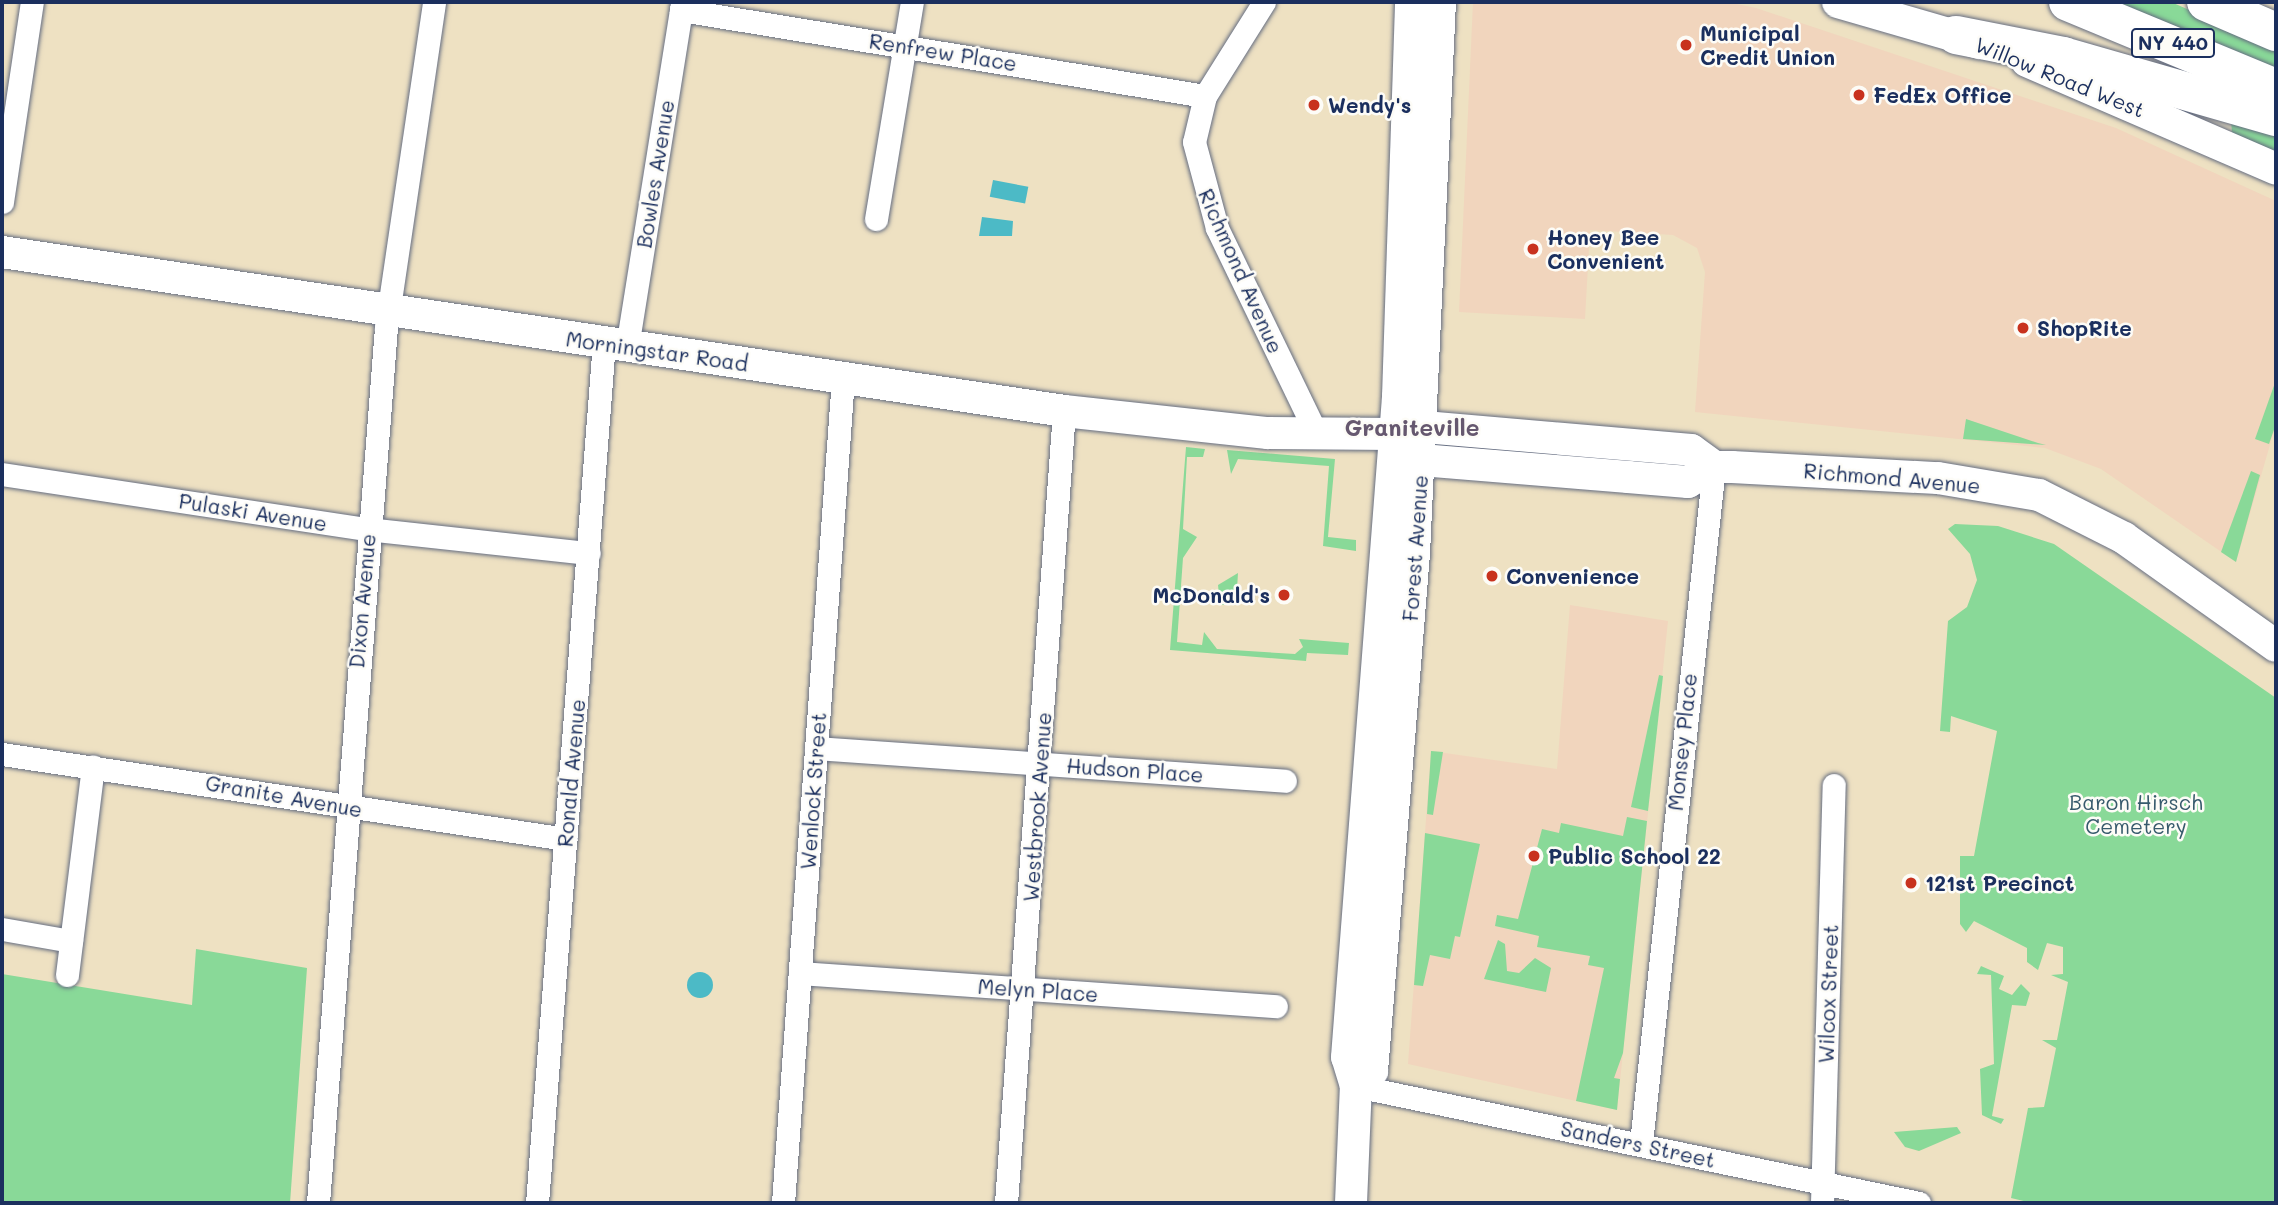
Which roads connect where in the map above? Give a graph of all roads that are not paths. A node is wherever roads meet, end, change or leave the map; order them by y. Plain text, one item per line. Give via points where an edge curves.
1 (32, 2) edge
2 (434, 2) edge
3 (912, 2) edge
4 (1264, 2) edge
5 (1411, 2) edge
6 (1440, 2) edge
7 (1838, 2) edge
8 (2068, 2) edge
9 (2206, 2) edge
10 (681, 6) edge
11 (2276, 32) edge
12 (1956, 34) junction
13 (905, 45) junction
14 (2276, 88) edge
15 (1205, 96) junction
16 (2276, 117) edge
17 (2276, 169) edge
18 (2, 202) edge
19 (876, 219) dead end
20 (2, 252) edge
21 (388, 312) junction
22 (616, 345) junction
23 (843, 378) junction
24 (1064, 411) junction
25 (1314, 429) junction
26 (1409, 431) junction
27 (1421, 460) junction
28 (1714, 467) junction
29 (2, 474) edge
30 (367, 529) junction
31 (589, 554) junction
32 (2276, 646) edge
33 (816, 748) junction
34 (2, 754) edge
35 (1041, 764) junction
36 (93, 767) junction
37 (1285, 781) dead end
38 (1834, 785) dead end
39 (345, 805) junction
40 (566, 839) junction
41 (2, 929) edge
42 (71, 941) junction
43 (800, 973) junction
44 (67, 975) dead end
45 (1024, 989) junction
46 (1276, 1006) dead end
47 (1356, 1086) junction
48 (1640, 1143) junction
49 (1822, 1193) edge
50 (318, 1203) edge
51 (537, 1203) edge
52 (783, 1203) edge
53 (1006, 1203) edge
54 (1351, 1203) edge
55 (1919, 1203) edge

1 - 18 street
2 - 21 street, Dixon Avenue
3 - 13 street
4 - 15 street, Richmond Avenue
5 - 26 main road, Forest Avenue
6 - 26 main road, Forest Avenue
7 - 12 main road, Willow Road West
8 - 14 highway, NY 440
9 - 11 highway, NY 440
10 - 13 street, Renfrew Place
10 - 22 street, Bowles Avenue
12 - 16 highway via 2063,56
12 - 17 main road, Willow Road West
13 - 15 street, Renfrew Place
13 - 19 street
15 - 25 street, Richmond Avenue via 1194,142 1202,189
20 - 21 main road, Morningstar Road
21 - 22 main road, Morningstar Road
21 - 30 street, Dixon Avenue
22 - 23 main road, Morningstar Road
22 - 31 street, Ronald Avenue
23 - 24 main road, Morningstar Road
23 - 33 street, Wenlock Street
24 - 25 main road, Morningstar Road via 1268,433
24 - 35 street, Westbrook Avenue
25 - 26 main road, Richmond Avenue
26 - 27 main road
26 - 28 main road, Richmond Avenue via 1691,450
26 - 47 main road, Forest Avenue via 1346,1057
27 - 28 main road, Richmond Avenue via 1688,481
27 - 47 main road, Forest Avenue via 1372,1071
28 - 32 main road, Richmond Avenue via 1938,478 2039,495 2124,538
28 - 48 street, Monsey Place
29 - 30 street, Pulaski Avenue
30 - 31 street, Pulaski Avenue
30 - 39 street, Dixon Avenue
31 - 40 street, Ronald Avenue
33 - 35 street, Hudson Place
33 - 43 street, Wenlock Street
34 - 36 street, Granite Avenue
35 - 37 street, Hudson Place
35 - 45 street, Westbrook Avenue
36 - 39 street, Granite Avenue
36 - 42 street
38 - 49 street, Wilcox Street
39 - 40 street, Granite Avenue
39 - 50 street, Dixon Avenue
40 - 51 street, Ronald Avenue
41 - 42 street
42 - 44 street
43 - 45 street, Melyn Place
43 - 52 street, Wenlock Street
45 - 46 street, Melyn Place
45 - 53 street, Westbrook Avenue
47 - 48 street, Sanders Street
47 - 54 main road, Forest Avenue
48 - 49 street, Sanders Street
49 - 55 street, Sanders Street

